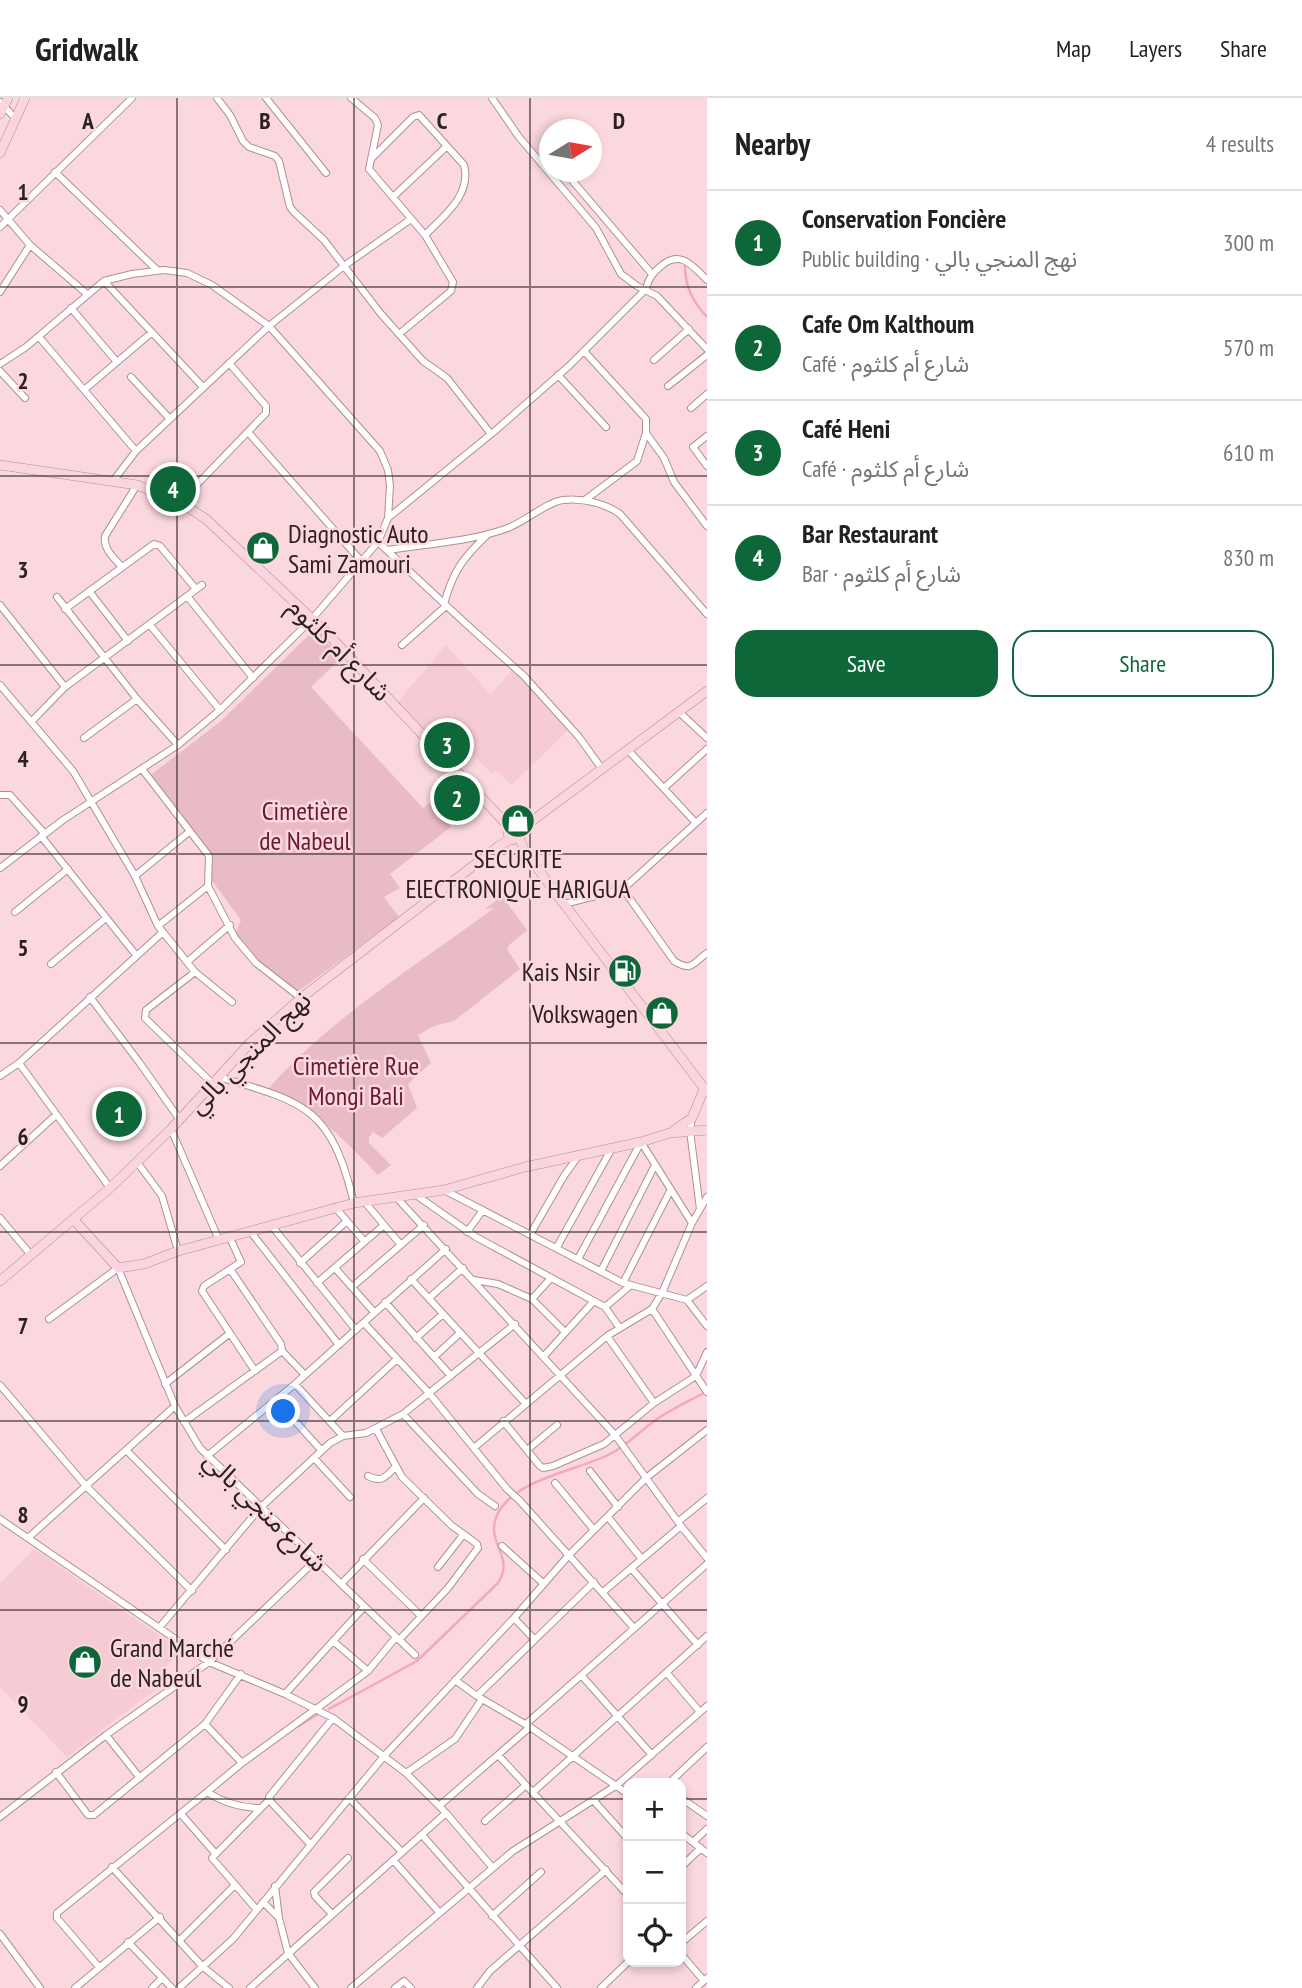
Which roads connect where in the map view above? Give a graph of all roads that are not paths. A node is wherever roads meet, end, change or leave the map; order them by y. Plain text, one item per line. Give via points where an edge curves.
1 (25, 98) edge
2 (132, 98) edge
3 (217, 98) edge
4 (351, 98) edge
5 (492, 98) edge
6 (267, 99) edge
7 (3, 105) edge
8 (16, 119) junction
9 (447, 146) junction
10 (0, 153) edge
11 (370, 161) junction
12 (55, 172) junction
13 (326, 173) dead end
14 (574, 182) edge
15 (393, 197) junction
16 (0, 210) edge
17 (7, 218) junction
18 (411, 219) junction
19 (0, 227) edge
20 (425, 235) junction
21 (30, 245) junction
22 (344, 267) junction
23 (157, 270) junction
24 (652, 274) junction
25 (707, 280) edge
26 (104, 281) junction
27 (646, 289) junction
28 (0, 292) edge
29 (87, 294) junction
30 (71, 308) junction
31 (268, 326) junction
32 (689, 329) junction
33 (151, 333) junction
34 (399, 334) junction
35 (38, 337) junction
36 (707, 349) edge
37 (584, 351) junction
38 (707, 355) edge
39 (654, 360) dead end
40 (117, 362) junction
41 (229, 363) junction
42 (0, 364) edge
43 (0, 371) edge
44 (558, 375) junction
45 (131, 377) dead end
46 (668, 386) dead end
47 (203, 387) junction
48 (83, 390) junction
49 (707, 394) edge
50 (25, 398) dead end
51 (691, 408) dead end
52 (169, 418) junction
53 (606, 427) dead end
54 (248, 432) junction
55 (646, 433) junction
56 (491, 434) junction
57 (707, 436) edge
58 (136, 451) junction
59 (0, 465) edge
60 (707, 466) edge
61 (113, 481) junction
62 (136, 485) junction
63 (584, 500) junction
64 (180, 502) junction
65 (388, 518) junction
66 (707, 526) edge
67 (488, 534) junction
68 (378, 541) junction
69 (387, 550) junction
70 (362, 562) junction
71 (122, 567) junction
72 (89, 591) junction
73 (187, 596) junction
74 (57, 597) dead end
75 (0, 605) edge
76 (445, 605) junction
77 (65, 609) junction
78 (707, 614) edge
79 (312, 620) junction
80 (150, 625) junction
81 (128, 641) junction
82 (402, 645) dead end
83 (104, 657) junction
84 (253, 678) junction
85 (0, 685) edge
86 (65, 687) junction
87 (707, 691) edge
88 (137, 699) junction
89 (219, 710) junction
90 (679, 712) junction
91 (31, 722) junction
92 (84, 738) dead end
93 (707, 738) edge
94 (178, 745) junction
95 (707, 749) edge
96 (628, 750) junction
97 (142, 769) junction
98 (602, 769) junction
99 (664, 788) junction
100 (0, 795) edge
101 (91, 800) junction
102 (707, 813) edge
103 (696, 823) junction
104 (189, 832) junction
105 (43, 834) junction
106 (512, 835) junction
107 (0, 868) edge
108 (68, 869) junction
109 (135, 876) junction
110 (208, 886) junction
111 (623, 889) junction
112 (564, 904) junction
113 (15, 912) dead end
114 (106, 918) junction
115 (230, 925) junction
116 (160, 929) junction
117 (707, 953) edge
118 (136, 955) junction
119 (187, 962) junction
120 (51, 964) dead end
121 (195, 972) junction
122 (90, 997) junction
123 (301, 998) junction
124 (232, 1002) dead end
125 (19, 1063) junction
126 (0, 1076) edge
127 (216, 1081) junction
128 (706, 1089) edge
129 (56, 1115) junction
130 (692, 1118) junction
131 (180, 1120) junction
132 (171, 1129) junction
133 (707, 1130) edge
134 (690, 1131) junction
135 (670, 1133) junction
136 (640, 1142) junction
137 (613, 1147) junction
138 (579, 1155) junction
139 (137, 1162) junction
140 (0, 1166) edge
141 (654, 1167) junction
142 (110, 1188) junction
143 (444, 1190) junction
144 (670, 1191) junction
145 (416, 1195) junction
146 (396, 1197) junction
147 (707, 1197) edge
148 (359, 1202) junction
149 (335, 1208) junction
150 (700, 1209) junction
151 (483, 1210) junction
152 (0, 1218) edge
153 (74, 1220) junction
154 (348, 1222) junction
155 (692, 1223) junction
156 (271, 1225) junction
157 (384, 1225) junction
158 (424, 1225) junction
159 (250, 1231) junction
160 (467, 1231) junction
161 (531, 1233) junction
162 (230, 1238) junction
163 (219, 1241) junction
164 (364, 1241) junction
165 (401, 1245) junction
166 (557, 1247) junction
167 (446, 1249) junction
168 (178, 1251) junction
169 (32, 1255) junction
170 (578, 1259) junction
171 (300, 1263) junction
172 (118, 1268) junction
173 (335, 1268) junction
174 (463, 1268) junction
175 (230, 1269) junction
176 (601, 1271) junction
177 (551, 1278) junction
178 (411, 1279) junction
179 (474, 1280) junction
180 (0, 1281) edge
181 (317, 1283) junction
182 (623, 1283) junction
183 (631, 1285) junction
184 (707, 1286) edge
185 (352, 1287) junction
186 (662, 1293) junction
187 (429, 1298) junction
188 (532, 1299) junction
189 (687, 1300) junction
190 (385, 1302) junction
191 (593, 1302) junction
192 (605, 1307) junction
193 (652, 1309) junction
194 (374, 1312) junction
195 (443, 1314) junction
196 (49, 1320) dead end
197 (364, 1323) junction
198 (515, 1324) junction
199 (707, 1326) edge
200 (618, 1327) junction
201 (356, 1330) junction
202 (565, 1332) junction
203 (460, 1333) junction
204 (229, 1334) junction
205 (607, 1336) junction
206 (416, 1338) junction
207 (339, 1345) junction
208 (282, 1350) junction
209 (707, 1352) edge
210 (479, 1353) junction
211 (544, 1356) junction
212 (434, 1357) junction
213 (397, 1359) junction
214 (255, 1371) junction
215 (561, 1375) junction
216 (305, 1376) junction
217 (451, 1376) junction
218 (698, 1379) junction
219 (164, 1384) junction
220 (295, 1384) junction
221 (0, 1385) edge
222 (707, 1392) edge
223 (429, 1393) junction
224 (525, 1403) junction
225 (654, 1403) junction
226 (175, 1406) junction
227 (403, 1414) junction
228 (295, 1421) dead end
229 (330, 1421) junction
230 (503, 1421) junction
231 (184, 1422) junction
232 (557, 1425) dead end
233 (376, 1429) junction
234 (707, 1430) edge
235 (343, 1436) junction
236 (616, 1437) junction
237 (475, 1447) junction
238 (126, 1450) junction
239 (321, 1450) junction
240 (527, 1450) junction
241 (207, 1456) junction
242 (314, 1458) junction
243 (396, 1466) junction
244 (590, 1471) dead end
245 (368, 1476) dead end
246 (646, 1478) junction
247 (555, 1483) dead end
248 (86, 1486) junction
249 (350, 1497) dead end
250 (424, 1498) junction
251 (707, 1498) edge
252 (495, 1506) dead end
253 (260, 1507) junction
254 (618, 1507) junction
255 (608, 1517) junction
256 (0, 1519) edge
257 (680, 1523) junction
258 (594, 1530) junction
259 (463, 1535) junction
260 (29, 1537) junction
261 (502, 1546) dead end
262 (226, 1550) junction
263 (569, 1555) junction
264 (642, 1558) junction
265 (317, 1559) junction
266 (363, 1559) junction
267 (707, 1559) edge
268 (707, 1564) edge
269 (438, 1567) dead end
270 (631, 1568) junction
271 (594, 1582) junction
272 (342, 1583) junction
273 (544, 1584) junction
274 (192, 1591) junction
275 (603, 1592) junction
276 (661, 1603) junction
277 (364, 1606) junction
278 (421, 1616) junction
279 (514, 1618) junction
280 (159, 1628) junction
281 (634, 1629) junction
282 (707, 1636) edge
283 (398, 1639) junction
284 (534, 1639) junction
285 (333, 1641) junction
286 (698, 1644) junction
287 (415, 1655) dead end
288 (209, 1662) junction
289 (368, 1671) junction
290 (667, 1673) junction
291 (242, 1674) junction
292 (582, 1676) junction
293 (455, 1680) junction
294 (285, 1694) junction
295 (480, 1698) junction
296 (707, 1706) edge
297 (315, 1707) junction
298 (699, 1712) junction
299 (619, 1716) junction
300 (333, 1718) junction
301 (205, 1724) junction
302 (528, 1726) junction
303 (106, 1735) junction
304 (707, 1747) edge
305 (385, 1755) junction
306 (498, 1755) junction
307 (652, 1755) junction
308 (573, 1756) junction
309 (242, 1763) junction
310 (56, 1772) junction
311 (406, 1773) junction
312 (141, 1778) junction
313 (674, 1778) edge
314 (526, 1785) junction
315 (617, 1785) junction
316 (623, 1790) edge
317 (207, 1792) junction
318 (533, 1792) junction
319 (349, 1798) junction
320 (270, 1800) junction
321 (594, 1801) junction
322 (686, 1801) edge
323 (439, 1806) junction
324 (261, 1808) junction
325 (446, 1813) junction
326 (181, 1814) junction
327 (0, 1816) edge
328 (707, 1816) edge
329 (485, 1821) dead end
330 (561, 1822) junction
331 (707, 1829) edge
332 (623, 1833) edge
333 (422, 1835) junction
334 (686, 1837) edge
335 (693, 1842) junction
336 (310, 1843) junction
337 (704, 1851) edge
338 (402, 1852) junction
339 (215, 1853) junction
340 (348, 1858) dead end
341 (393, 1860) junction
342 (686, 1864) edge
343 (112, 1867) junction
344 (492, 1867) junction
345 (606, 1870) junction
346 (541, 1872) dead end
347 (234, 1886) junction
348 (275, 1886) junction
349 (468, 1889) junction
350 (623, 1889) edge
351 (262, 1902) junction
352 (257, 1910) junction
353 (439, 1912) junction
354 (332, 1914) junction
355 (492, 1916) junction
356 (160, 1917) junction
357 (279, 1918) junction
358 (707, 1921) edge
359 (1, 1935) edge
360 (686, 1939) edge
361 (180, 1940) junction
362 (128, 1942) junction
363 (520, 1945) junction
364 (288, 1953) junction
365 (686, 1959) edge
366 (202, 1966) junction
367 (99, 1967) junction
368 (623, 1967) edge
369 (162, 1978) junction
370 (705, 1979) edge
371 (555, 1985) edge
372 (40, 1988) edge
373 (75, 1988) edge
374 (152, 1988) edge
375 (172, 1988) edge
376 (179, 1988) edge
377 (229, 1988) edge
378 (250, 1988) edge
379 (315, 1988) edge
380 (351, 1988) edge
381 (394, 1988) edge
382 (411, 1988) edge
383 (477, 1988) edge
384 (546, 1988) edge
385 (601, 1988) edge
386 (696, 1988) edge

1 - 8 street
2 - 12 street
3 - 22 street via 243,141 279,161 290,207
4 - 11 street via 377,121
5 - 27 street via 596,228 621,274
6 - 13 street
7 - 8 street
8 - 10 street
9 - 11 street via 419,115
9 - 15 street
9 - 20 street via 464,165 464,184 456,204
11 - 15 street via 369,169
12 - 17 street
12 - 23 street
14 - 24 street
15 - 18 street
16 - 17 street
17 - 19 street
17 - 21 street
18 - 20 street
18 - 22 street
20 - 34 street via 452,276 453,286
21 - 28 street
21 - 29 street
22 - 31 street
22 - 34 street
23 - 26 street
23 - 31 street via 197,277
24 - 25 street via 677,258 688,261
24 - 27 street
26 - 29 street
26 - 33 street
27 - 32 street
27 - 37 street
29 - 30 street
30 - 35 street
30 - 40 street
31 - 41 street
31 - 65 street via 384,458 390,486
32 - 36 street
32 - 39 street
33 - 40 street
33 - 47 street
34 - 56 street via 447,378
35 - 42 street
35 - 48 street
37 - 44 street
37 - 55 street via 646,419
38 - 46 street
40 - 48 street
41 - 47 street
41 - 54 street via 266,405 266,413
43 - 50 street
44 - 53 street
44 - 56 street
45 - 52 street
47 - 52 street
48 - 58 street
49 - 51 street
52 - 58 street
54 - 64 street
54 - 70 street
55 - 63 street via 637,461
55 - 66 street via 680,492
56 - 65 street
57 - 60 street via 693,447
58 - 61 street
59 - 61 street, شارع أم كلثوم
61 - 62 street, شارع أم كلثوم
62 - 64 street, شارع أم كلثوم
62 - 71 street via 104,542
63 - 67 street via 554,502 526,520
63 - 78 street via 620,514
64 - 79 street, شارع أم كلثوم via 206,519
65 - 68 street
67 - 69 street
67 - 76 street via 453,573
68 - 69 street
68 - 70 street
69 - 76 street
70 - 79 street
71 - 72 street
71 - 73 street via 157,544 199,587
72 - 77 street
72 - 81 street
73 - 80 street
73 - 84 street
74 - 77 street
75 - 86 street
76 - 82 street
76 - 98 street via 524,676
77 - 83 street
79 - 84 street
79 - 106 street, شارع أم كلثوم
80 - 81 street
80 - 89 street
81 - 83 street
83 - 86 street
83 - 88 street
84 - 89 street
85 - 91 street
86 - 91 street
87 - 90 street, نهج المنجي بالي
88 - 92 street
88 - 94 street
89 - 94 street
90 - 93 street
90 - 96 street, نهج المنجي بالي
91 - 101 street
94 - 97 street
95 - 99 street
96 - 98 street, نهج المنجي بالي
96 - 99 street
97 - 101 street
97 - 104 street
98 - 106 street, نهج المنجي بالي
99 - 103 street
100 - 105 street via 10,795
101 - 105 street
101 - 109 street
102 - 103 street
103 - 111 street
104 - 109 street
104 - 110 street via 209,856
105 - 107 street
105 - 108 street
106 - 112 street, شارع أم كلثوم
106 - 123 street, نهج المنجي بالي
108 - 113 street
108 - 114 street
109 - 116 street
110 - 115 street
110 - 116 street
111 - 112 street
111 - 117 street via 674,961 689,967
112 - 128 street, شارع أم كلثوم
114 - 118 street
114 - 120 street
115 - 119 street
115 - 123 street via 256,963
116 - 118 street
116 - 119 street
118 - 122 street
119 - 121 street
121 - 124 street
121 - 127 street via 144,1014
122 - 125 street
122 - 131 street
123 - 127 street, نهج المنجي بالي
125 - 126 street
125 - 129 street
127 - 131 street, نهج المنجي بالي
127 - 148 street via 292,1100 319,1121 339,1151
128 - 130 street
129 - 140 street
129 - 142 street
130 - 134 street
130 - 135 street
131 - 132 street, نهج المنجي بالي
132 - 139 street, نهج المنجي بالي
132 - 163 street
133 - 134 street
134 - 135 street
134 - 150 street
135 - 136 street
136 - 137 street
136 - 141 street
136 - 170 street
137 - 138 street
137 - 166 street
138 - 143 street
138 - 161 street
139 - 142 street, نهج المنجي بالي
139 - 168 street via 162,1196
141 - 144 street
141 - 176 street
142 - 153 street, نهج المنجي بالي
143 - 145 street
143 - 151 street
144 - 155 street
144 - 182 street
145 - 146 street
145 - 160 street
146 - 148 street
146 - 158 street
147 - 150 street
148 - 149 street
148 - 157 street
149 - 154 street
149 - 156 street
150 - 155 street
151 - 160 street
151 - 161 street
152 - 169 street
153 - 169 street, نهج المنجي بالي
153 - 172 street
154 - 164 street
154 - 171 street
155 - 186 street
156 - 159 street
156 - 171 street
157 - 164 street
157 - 165 street
158 - 165 street
158 - 167 street
159 - 162 street
159 - 207 street
160 - 177 street
161 - 166 street
162 - 163 street
162 - 175 street via 242,1259
163 - 168 street
164 - 173 street
165 - 185 street
166 - 170 street
167 - 174 street
167 - 178 street
168 - 172 street
169 - 180 street, نهج المنجي بالي
170 - 176 street
171 - 181 street
172 - 196 street
172 - 219 street, شارع منجي بالي
173 - 181 street
173 - 185 street
174 - 179 street
174 - 187 street
175 - 204 street via 202,1291
175 - 208 street
176 - 182 street
177 - 188 street
177 - 191 street
178 - 187 street
178 - 190 street
179 - 188 street via 498,1284
179 - 198 street
181 - 201 street
182 - 183 street
183 - 186 street
183 - 192 street
184 - 189 street
185 - 194 street
186 - 189 street
186 - 193 street
187 - 195 street
188 - 202 street
189 - 199 street
190 - 194 street
190 - 206 street
191 - 192 street
191 - 202 street
192 - 200 street
193 - 200 street
193 - 218 street
194 - 197 street
195 - 203 street
195 - 206 street
197 - 201 street
197 - 213 street
198 - 210 street
198 - 211 street
200 - 205 street
201 - 207 street
202 - 211 street
203 - 210 street
203 - 212 street
204 - 214 street
204 - 219 street
205 - 215 street
205 - 225 street
206 - 212 street
207 - 216 street
208 - 214 street
208 - 216 street
209 - 218 street
210 - 217 street
210 - 224 street
211 - 215 street
212 - 217 street
213 - 223 street
213 - 229 street
214 - 231 street
215 - 224 street
215 - 236 street
216 - 220 street
217 - 223 street
218 - 222 street
218 - 225 street
219 - 226 street, شارع منجي بالي
220 - 229 street
220 - 241 street
221 - 248 street
223 - 227 street
223 - 237 street
224 - 230 street
225 - 236 street
226 - 231 street, شارع منجي بالي
226 - 238 street
227 - 233 street
227 - 252 street via 478,1494
228 - 239 street
229 - 235 street
230 - 237 street
230 - 240 street
231 - 241 street, شارع منجي بالي
232 - 240 street
233 - 235 street
233 - 243 street
234 - 246 street
235 - 239 street
236 - 240 street via 547,1468
236 - 246 street
237 - 263 street
238 - 248 street
238 - 262 street
239 - 242 street
241 - 253 street, شارع منجي بالي
242 - 249 street
242 - 253 street
243 - 245 street via 382,1480
243 - 250 street
244 - 254 street
246 - 254 street
246 - 257 street
247 - 258 street
248 - 260 street
248 - 274 street
250 - 259 street
250 - 266 street
251 - 257 street
253 - 262 street
253 - 265 street, شارع منجي بالي
254 - 255 street
255 - 258 street
255 - 264 street
256 - 260 street
257 - 264 street
257 - 267 street
258 - 263 street
259 - 269 street
259 - 278 street via 478,1548
260 - 280 street
261 - 273 street
262 - 274 street
263 - 271 street
263 - 273 street
264 - 270 street
265 - 272 street, شارع منجي بالي
265 - 288 street
266 - 272 street
266 - 278 street
268 - 276 street
270 - 275 street
270 - 276 street
271 - 275 street
271 - 284 street
272 - 277 street, شارع منجي بالي
273 - 279 street
274 - 280 street
275 - 281 street
276 - 281 street
276 - 286 street
277 - 283 street, شارع منجي بالي
277 - 285 street
278 - 283 street
279 - 284 street
279 - 293 street
280 - 288 street
281 - 292 street
282 - 286 street
283 - 287 street, شارع منجي بالي
283 - 289 street
284 - 295 street
285 - 289 street
285 - 294 street
286 - 290 street
288 - 291 street
288 - 303 street
289 - 297 street
290 - 298 street
290 - 299 street
291 - 294 street
291 - 301 street
292 - 299 street
292 - 302 street
293 - 295 street
293 - 305 street
294 - 297 street
295 - 302 street
295 - 311 street via 455,1739
296 - 298 street
297 - 300 street
297 - 309 street
298 - 307 street
299 - 307 street
299 - 308 street
300 - 305 street
300 - 320 street via 270,1794
301 - 309 street
301 - 312 street
302 - 306 street
302 - 308 street
303 - 310 street
303 - 312 street
304 - 313 street
305 - 311 street
305 - 319 street
306 - 314 street
306 - 323 street
307 - 315 street
308 - 315 street
308 - 318 street
309 - 317 street
310 - 312 street via 92,1816
310 - 327 street
311 - 323 street
314 - 318 street
314 - 329 street
315 - 316 street
315 - 321 street
317 - 324 street via 244,1808
317 - 326 street
318 - 330 street
319 - 336 street
319 - 338 street
320 - 324 street
320 - 336 street
321 - 330 street
321 - 332 street
322 - 328 street
323 - 325 street
324 - 339 street
325 - 333 street
325 - 344 street
326 - 339 street
326 - 343 street
330 - 344 street
330 - 345 street
331 - 335 street
333 - 338 street
333 - 349 street
334 - 335 street
335 - 337 street
336 - 348 street
337 - 342 street
338 - 341 street
339 - 347 street via 212,1858
340 - 354 street via 314,1892
341 - 353 street
341 - 354 street
343 - 356 street
343 - 367 street via 56,1916
344 - 349 street
345 - 350 street
345 - 363 street
346 - 355 street
347 - 352 street
347 - 361 street
348 - 351 street
348 - 357 street
349 - 353 street
349 - 355 street
351 - 352 street
351 - 357 street
352 - 366 street
353 - 380 street
354 - 364 street
355 - 363 street
356 - 361 street
356 - 362 street
357 - 364 street
358 - 360 street
359 - 372 street
361 - 366 street
362 - 367 street
362 - 369 street
363 - 371 street
363 - 383 street via 490,1970
364 - 378 street
364 - 379 street
365 - 370 street
366 - 376 street
366 - 377 street
367 - 373 street
368 - 385 street
369 - 374 street
369 - 375 street
370 - 386 street
371 - 384 street
381 - 382 street via 404,1981

